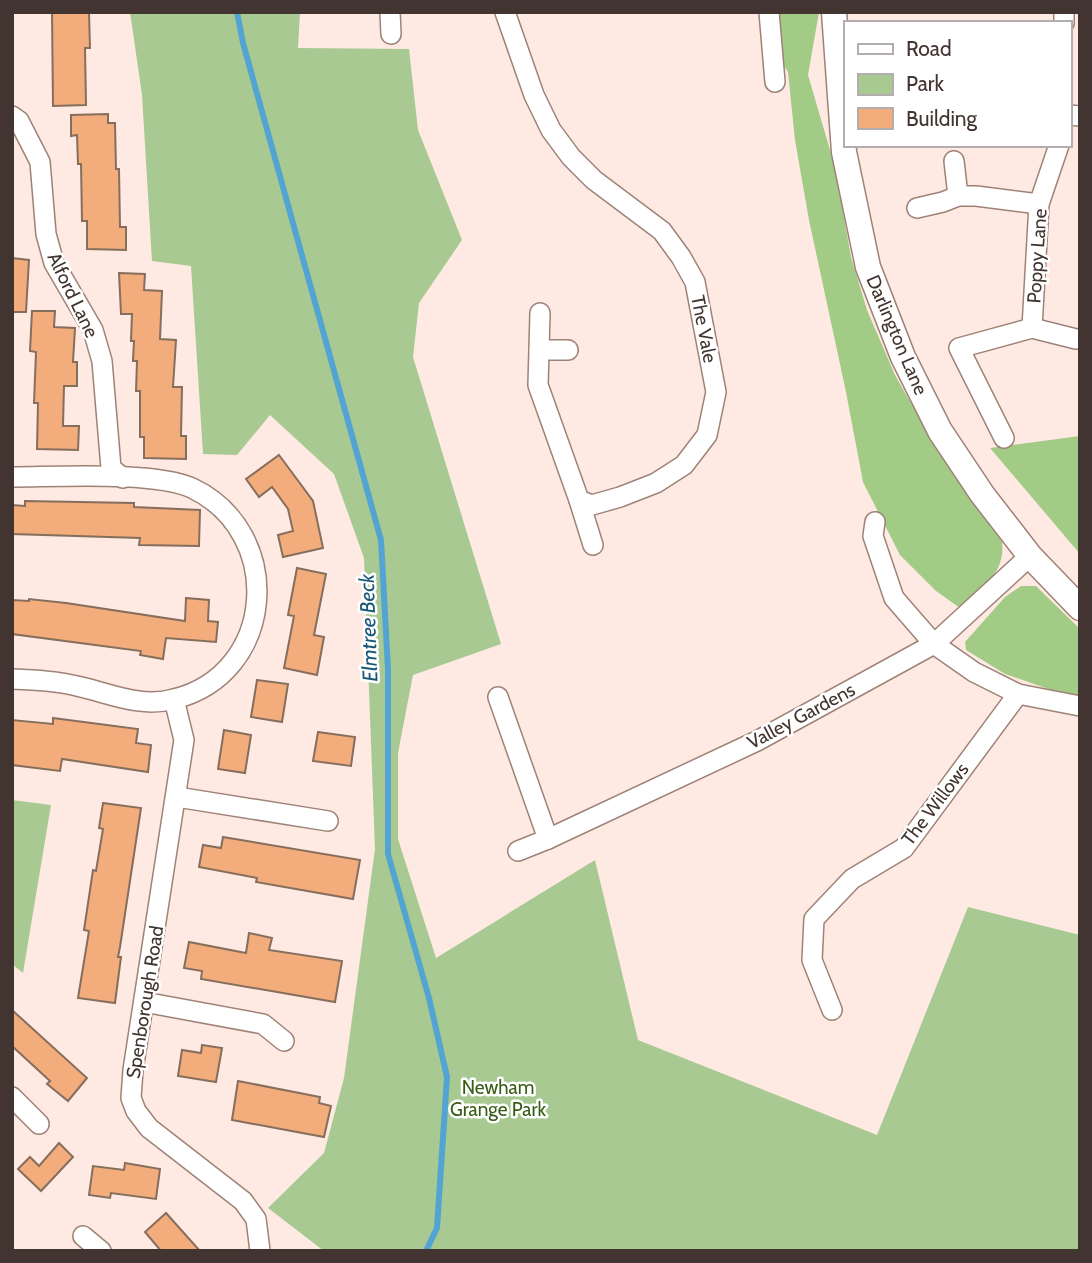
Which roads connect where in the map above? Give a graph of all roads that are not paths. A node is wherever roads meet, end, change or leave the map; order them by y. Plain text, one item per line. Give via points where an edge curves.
1 (390, 12) edge
2 (505, 12) edge
3 (769, 12) edge
4 (834, 12) edge
5 (391, 34) dead end
6 (775, 82) dead end
7 (12, 116) edge
8 (1058, 147) edge
9 (954, 161) dead end
10 (958, 196) junction
11 (1039, 204) junction
12 (916, 208) dead end
13 (540, 313) dead end
14 (1032, 328) junction
15 (1076, 339) dead end
16 (539, 350) junction
17 (568, 350) dead end
18 (1004, 438) dead end
19 (12, 477) edge
20 (123, 478) junction
21 (579, 500) junction
22 (874, 522) dead end
23 (593, 545) dead end
24 (1030, 556) junction
25 (1080, 608) edge
26 (934, 644) junction
27 (12, 678) edge
28 (1018, 694) junction
29 (498, 697) dead end
30 (174, 699) junction
31 (1080, 706) edge
32 (177, 797) junction
33 (328, 821) dead end
34 (548, 839) junction
35 (518, 851) dead end
36 (144, 1002) junction
37 (832, 1010) dead end
38 (284, 1041) dead end
39 (12, 1097) edge
40 (40, 1124) dead end
41 (83, 1236) dead end
42 (101, 1251) edge
43 (260, 1251) edge

1 - 5 street
2 - 21 street, The Vale via 551,130 594,180 662,231 695,282 716,392 707,435 684,465 656,484 621,496 592,505
3 - 6 street
4 - 24 street, Darlington Lane via 844,152 868,267 903,358 940,431
7 - 20 street, Alford Lane via 40,162 46,234 54,263 93,330 102,361 111,468
8 - 11 street, Poppy Lane
9 - 10 street
10 - 11 street
10 - 12 street
11 - 14 street, Poppy Lane
13 - 16 street
14 - 15 street, Poppy Lane
14 - 18 street, Poppy Lane via 959,348
16 - 17 street
16 - 21 street via 538,384
19 - 20 street
20 - 30 street via 170,482 208,497 244,535 256,565 258,598 240,652 225,672 200,690
21 - 23 street
22 - 26 street via 873,536 894,598
24 - 25 street, Darlington Lane
24 - 26 street, Valley Gardens
26 - 28 street via 974,673
26 - 34 street, Valley Gardens via 757,741
27 - 30 street via 80,686 150,703
28 - 31 street
28 - 37 street, The Willows via 904,848 852,879 814,919 812,960
29 - 34 street
30 - 32 street, Spenborough Road via 184,740
32 - 33 street
32 - 36 street, Spenborough Road
34 - 35 street, Valley Gardens
36 - 38 street via 263,1024
36 - 43 street, Spenborough Road via 133,1070 131,1098 136,1111 149,1128 243,1200 256,1219
39 - 40 street
41 - 42 street

